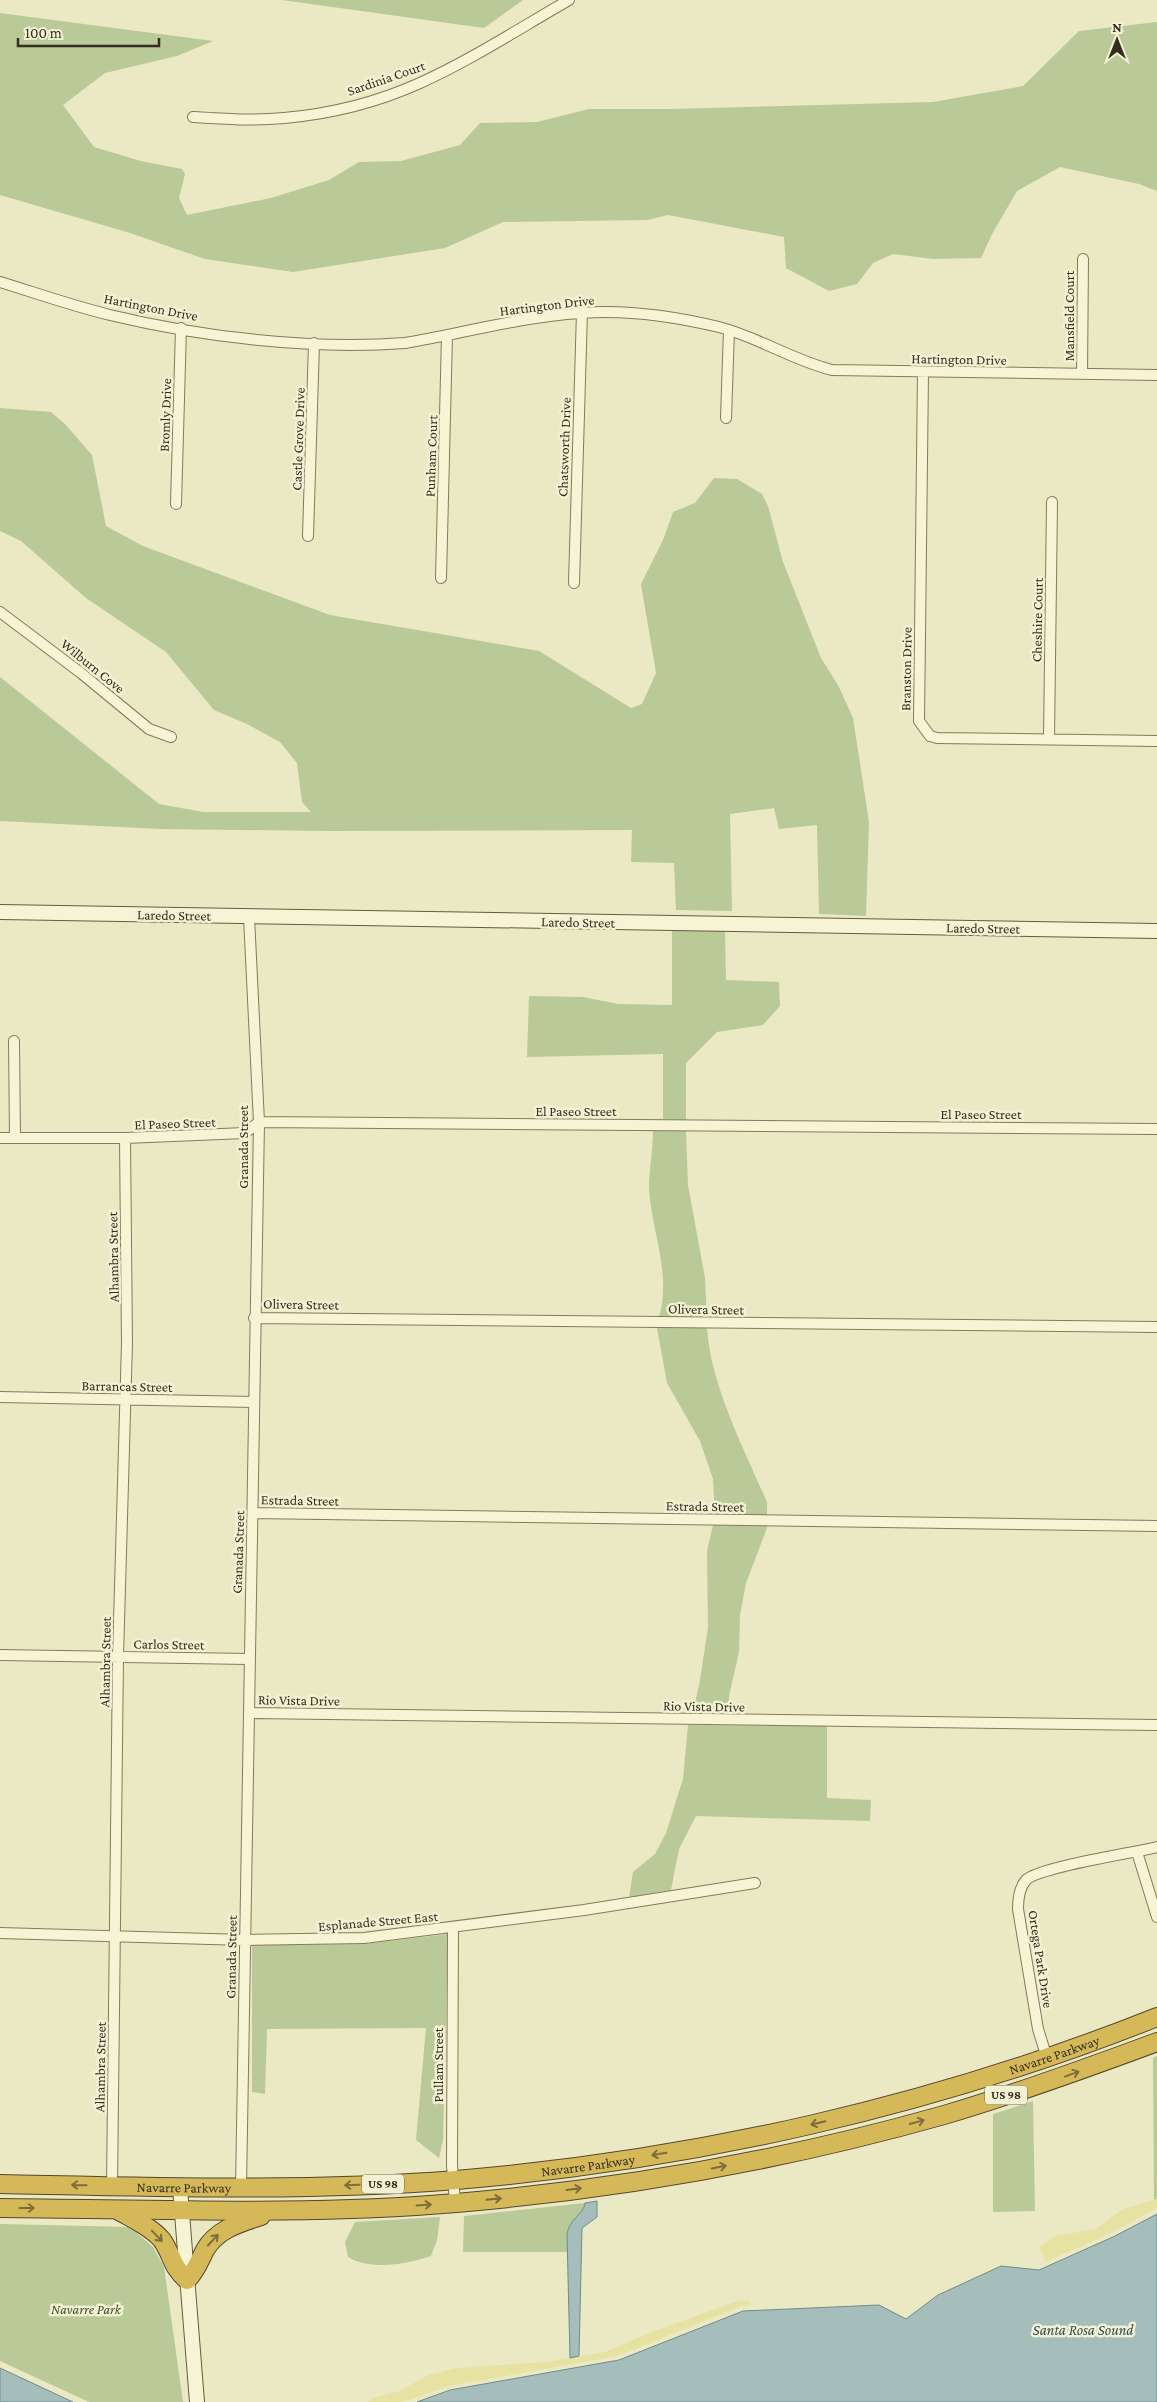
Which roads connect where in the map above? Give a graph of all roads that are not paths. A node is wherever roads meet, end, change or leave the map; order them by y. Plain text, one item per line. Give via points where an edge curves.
1 (569, 0) edge
2 (193, 117) dead end
3 (1083, 259) dead end
4 (0, 282) edge
5 (582, 312) junction
6 (181, 328) junction
7 (729, 330) junction
8 (447, 335) junction
9 (314, 343) junction
10 (923, 372) junction
11 (1082, 374) junction
12 (1157, 375) edge
13 (726, 418) dead end
14 (1052, 502) dead end
15 (176, 504) dead end
16 (308, 536) dead end
17 (441, 578) dead end
18 (574, 583) dead end
19 (0, 612) edge
20 (171, 737) dead end
21 (1049, 739) junction
22 (1157, 740) edge
23 (0, 912) edge
24 (249, 917) junction
25 (1157, 931) edge
26 (14, 1041) dead end
27 (258, 1122) junction
28 (1157, 1129) edge
29 (0, 1138) edge
30 (15, 1138) junction
31 (125, 1138) junction
32 (254, 1318) junction
33 (1157, 1327) edge
34 (0, 1397) edge
35 (125, 1401) junction
36 (254, 1402) junction
37 (253, 1513) junction
38 (1157, 1526) edge
39 (0, 1655) edge
40 (118, 1657) junction
41 (248, 1659) junction
42 (250, 1713) junction
43 (1157, 1725) edge
44 (1157, 1847) edge
45 (1138, 1852) junction
46 (755, 1883) dead end
47 (1157, 1917) edge
48 (453, 1928) junction
49 (0, 1933) edge
50 (115, 1936) junction
51 (245, 1940) junction
52 (1157, 2017) edge
53 (1157, 2042) edge
54 (1047, 2058) junction
55 (908, 2100) junction
56 (860, 2113) junction
57 (896, 2128) junction
58 (853, 2138) junction
59 (453, 2180) junction
60 (0, 2184) edge
61 (112, 2186) junction
62 (180, 2188) junction
63 (241, 2188) junction
64 (455, 2203) junction
65 (0, 2208) edge
66 (116, 2210) junction
67 (182, 2210) junction
68 (276, 2211) junction
69 (187, 2280) junction
70 (197, 2402) edge

1 - 2 street, Sardinia Court via 462,62 387,96 315,114 284,118
3 - 11 street, Mansfield Court
4 - 6 street, Hartington Drive via 109,314
5 - 7 street, Hartington Drive via 651,314
5 - 8 street, Hartington Drive
5 - 18 street, Chatsworth Drive
6 - 9 street, Hartington Drive via 247,339
6 - 15 street, Bromly Drive
7 - 10 street, Hartington Drive via 832,370
7 - 13 street
8 - 9 street, Hartington Drive via 381,345
8 - 17 street, Punham Court
9 - 16 street, Castle Grove Drive
10 - 11 street, Hartington Drive
10 - 21 street, Branston Drive via 919,721 930,736 936,738
11 - 12 street, Hartington Drive
14 - 21 street, Cheshire Court
19 - 20 street, Wilburn Cove via 150,729
21 - 22 street, Branston Drive
23 - 24 street, Laredo Street
24 - 25 street, Laredo Street
24 - 27 street, Granada Street
26 - 30 street
27 - 28 street, El Paseo Street
27 - 31 street, El Paseo Street via 244,1133
27 - 32 street, Granada Street
29 - 30 street, El Paseo Street
30 - 31 street, El Paseo Street
31 - 35 street, Alhambra Street via 128,1343
32 - 33 street, Olivera Street
32 - 36 street, Granada Street
34 - 35 street, Barrancas Street
35 - 36 street, Barrancas Street
35 - 40 street, Alhambra Street
36 - 37 street, Granada Street
37 - 38 street, Estrada Street
37 - 41 street, Granada Street
39 - 40 street, Carlos Street
40 - 41 street, Carlos Street
40 - 50 street, Alhambra Street
41 - 42 street, Granada Street
42 - 43 street, Rio Vista Drive
42 - 51 street, Granada Street
44 - 45 street, Ortega Park Drive
45 - 47 street
45 - 54 street, Ortega Park Drive via 1045,1871 1026,1880 1020,1890 1018,1910 1038,2029
46 - 48 street, Esplanade Street East
48 - 51 street, Esplanade Street East via 364,1938
48 - 59 street, Pullam Street
49 - 50 street, Esplanade Street East
50 - 51 street, Esplanade Street East
50 - 61 street, Alhambra Street
51 - 63 street, Granada Street
52 - 54 highway, Navarre Parkway / US 98
57 -> 53 highway, Navarre Parkway / US 98 via 1043,2084
54 - 55 highway, Navarre Parkway / US 98
55 - 56 highway, Navarre Parkway / US 98
55 - 57 highway via 896,2116
56 - 58 highway
56 -> 59 highway, Navarre Parkway / US 98 via 684,2150 588,2165
57 - 58 highway, Navarre Parkway / US 98
64 -> 58 highway, Navarre Parkway / US 98 via 679,2174
59 -> 63 highway, Navarre Parkway / US 98
59 - 64 street, Pullam Street
61 -> 60 highway, Navarre Parkway / US 98
61 - 62 highway, Navarre Parkway / US 98
62 - 63 highway, Navarre Parkway / US 98
62 - 67 street
68 -> 64 highway, Navarre Parkway / US 98
65 -> 66 highway, Navarre Parkway / US 98
66 - 67 highway, Navarre Parkway / US 98
66 -> 69 highway via 156,2234 169,2252 176,2270
67 - 68 highway, Navarre Parkway / US 98
67 - 69 street
69 -> 68 highway via 197,2269 210,2243 223,2231
69 - 70 street

